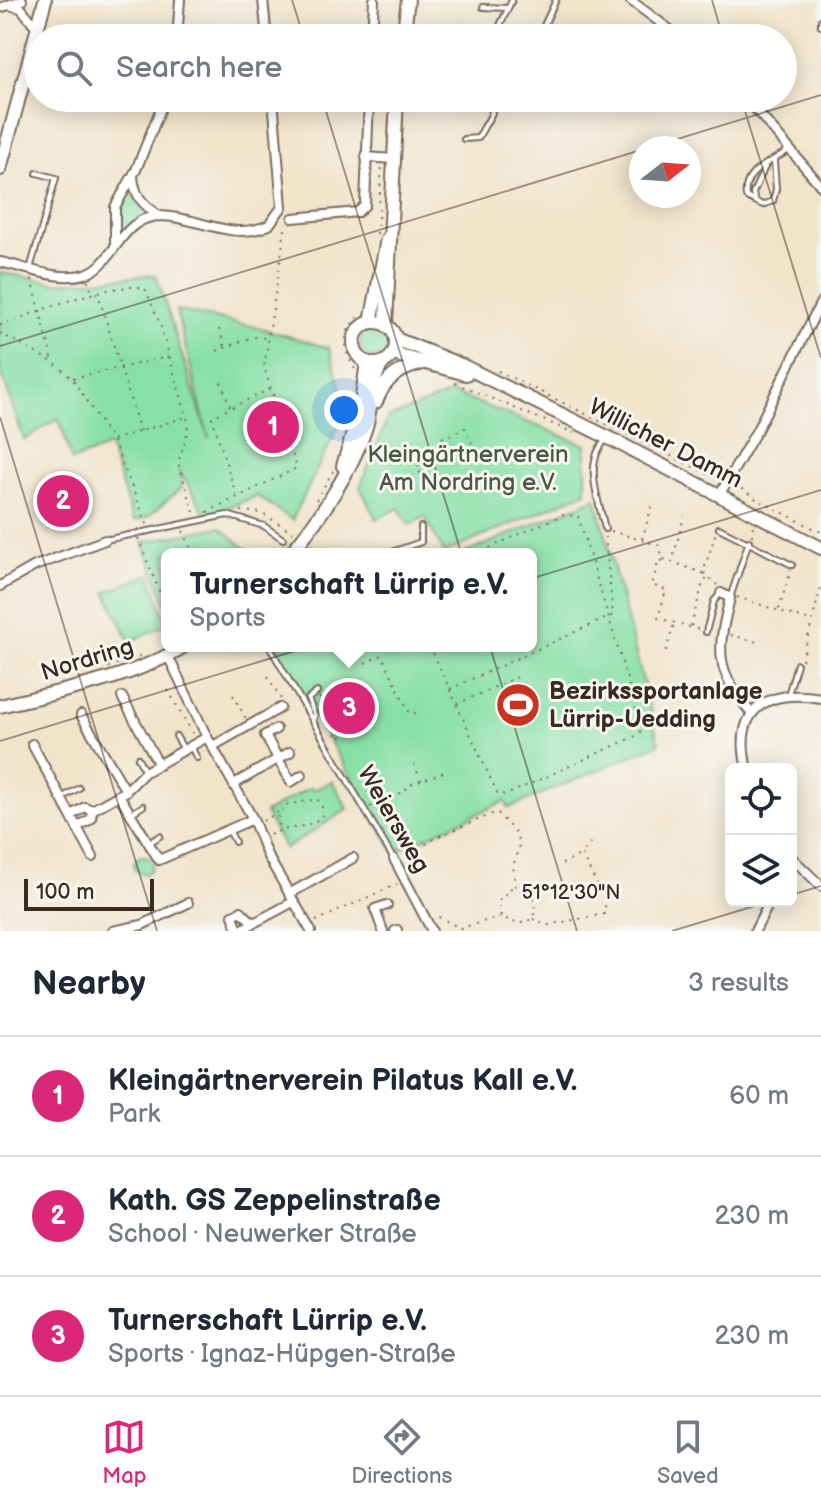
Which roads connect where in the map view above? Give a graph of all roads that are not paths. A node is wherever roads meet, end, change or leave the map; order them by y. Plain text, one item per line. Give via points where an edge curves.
1 (22, 0) edge
2 (45, 0) edge
3 (180, 0) edge
4 (263, 0) edge
5 (374, 0) edge
6 (408, 0) edge
7 (512, 0) edge
8 (556, 0) edge
9 (630, 0) edge
10 (2, 6) edge
11 (483, 7) dead end
12 (508, 8) junction
13 (33, 24) edge
14 (38, 24) edge
15 (178, 24) edge
16 (266, 24) edge
17 (373, 24) edge
18 (405, 24) edge
19 (501, 24) edge
20 (545, 24) edge
21 (662, 24) edge
22 (24, 78) edge
23 (159, 112) edge
24 (274, 112) edge
25 (368, 112) edge
26 (395, 112) edge
27 (492, 112) edge
28 (759, 112) edge
29 (464, 139) dead end
30 (792, 148) junction
31 (366, 157) junction
32 (388, 158) junction
33 (774, 161) junction
34 (766, 164) junction
35 (0, 169) edge
36 (37, 173) dead end
37 (133, 177) junction
38 (821, 186) edge
39 (755, 201) junction
40 (159, 216) junction
41 (286, 217) junction
42 (383, 234) junction
43 (115, 243) junction
44 (0, 262) edge
45 (30, 269) junction
46 (821, 302) edge
47 (371, 322) junction
48 (386, 324) junction
49 (396, 339) junction
50 (388, 358) junction
51 (429, 362) junction
52 (362, 367) junction
53 (491, 375) junction
54 (367, 424) junction
55 (605, 441) junction
56 (339, 481) junction
57 (720, 494) junction
58 (421, 527) dead end
59 (719, 528) road end
60 (605, 529) road end
61 (283, 539) dead end
62 (105, 540) joint
63 (749, 541) junction
64 (294, 548) edge
65 (404, 548) edge
66 (821, 548) edge
67 (792, 565) road end
68 (0, 586) edge
69 (728, 595) junction
70 (706, 632) road end
71 (174, 652) edge
72 (273, 652) edge
73 (168, 656) junction
74 (797, 664) road end
75 (317, 692) road end
76 (122, 697) dead end
77 (787, 697) junction
78 (821, 698) edge
79 (263, 705) dead end
80 (0, 706) edge
81 (280, 708) road end
82 (751, 713) junction
83 (81, 715) dead end
84 (268, 715) junction
85 (313, 719) junction
86 (230, 724) dead end
87 (276, 729) dead end
88 (236, 733) junction
89 (176, 736) dead end
90 (32, 744) dead end
91 (195, 744) junction
92 (213, 746) junction
93 (290, 752) dead end
94 (138, 758) dead end
95 (197, 758) dead end
96 (278, 758) junction
97 (746, 763) edge
98 (159, 765) junction
99 (145, 772) junction
100 (302, 775) dead end
101 (234, 784) junction
102 (79, 788) dead end
103 (122, 793) junction
104 (61, 798) junction
105 (143, 806) dead end
106 (92, 810) junction
107 (130, 814) junction
108 (71, 815) junction
109 (231, 818) dead end
110 (255, 822) junction
111 (77, 827) junction
112 (234, 830) junction
113 (160, 836) dead end
114 (235, 842) dead end
115 (146, 844) junction
116 (93, 857) dead end
117 (353, 858) dead end
118 (394, 859) joint
119 (797, 863) edge
120 (821, 886) edge
121 (291, 898) junction
122 (188, 903) dead end
123 (387, 905) dead end
124 (767, 907) edge
125 (253, 923) junction
126 (309, 928) edge
127 (113, 931) edge
128 (238, 931) edge
129 (383, 931) edge
130 (432, 931) edge
131 (755, 931) edge

1 - 10 street
2 - 14 main road
3 - 15 street
4 - 16 street
5 - 17 street
6 - 18 main road
7 - 12 lane
8 - 20 lane
9 - 21 street
10 - 13 street via 21,8
11 - 12 lane
12 - 19 lane
22 - 35 main road
23 - 37 street
24 - 41 street
25 - 31 street
26 - 32 main road
27 - 29 lane via 478,138
28 - 30 street
30 - 33 lane
30 - 38 street
31 - 32 street
31 - 41 street via 365,205 358,212
32 - 42 main road
33 - 34 lane
33 - 39 lane via 773,201
34 - 39 lane via 753,193
34 - 39 lane via 754,170 745,190
36 - 45 lane via 56,178
37 - 40 street via 134,192
37 - 43 street via 115,207
40 - 41 street via 239,232 257,231
40 - 43 street via 127,230
42 - 47 main road
42 - 48 main road via 391,254
43 - 45 street via 100,266 87,274
44 - 45 street
46 - 57 street
47 - 48 main road
47 - 52 main road via 359,328 354,341
48 - 49 main road
49 - 50 main road
49 - 53 main road, Willicher Damm
50 - 51 main road, Willicher Damm
50 - 52 main road
50 - 54 main road via 376,376
51 - 53 main road, Willicher Damm
51 - 54 main road via 390,378
52 - 56 main road via 360,410
53 - 55 main road, Willicher Damm
54 - 56 main road
55 - 57 main road, Willicher Damm
55 - 60 lane via 594,461
56 - 64 main road
57 - 66 main road, Willicher Damm
58 - 65 lane via 421,542
59 - 63 lane
61 - 62 lane via 234,516
62 - 68 street via 35,566
63 - 67 lane
63 - 69 lane
69 - 70 lane via 714,601
69 - 82 street via 719,659 726,680
71 - 73 main road, Nordring
72 - 85 lane, Weiersweg
73 - 80 main road, Nordring
73 - 91 street
74 - 77 lane
75 - 85 lane via 308,699
76 - 98 street
77 - 78 street
77 - 82 street
79 - 84 street
81 - 84 street
82 - 97 street via 742,732
83 - 103 street
84 - 88 street
85 - 118 lane, Weiersweg
86 - 88 street
87 - 96 street via 265,735
88 - 92 street
89 - 91 lane
90 - 104 street
91 - 92 street
91 - 95 lane
91 - 98 street
92 - 101 street
93 - 96 street
94 - 99 lane
96 - 100 street via 291,782
96 - 101 street
98 - 99 street
99 - 103 street
101 - 110 street
102 - 104 lane
103 - 106 street
103 - 107 street
104 - 108 street
105 - 107 lane
106 - 108 street via 85,807
106 - 111 street via 91,819
107 - 115 street
108 - 111 street
109 - 112 lane
110 - 112 street
110 - 121 street
111 - 116 street
112 - 114 lane
112 - 115 street via 159,860
113 - 115 lane
117 - 121 street
118 - 130 street, Weiersweg
119 - 120 street
121 - 125 street
121 - 126 street
122 - 127 street via 142,925
123 - 129 street via 375,909
124 - 131 street
125 - 128 street
125 - 128 street via 247,913 233,915

